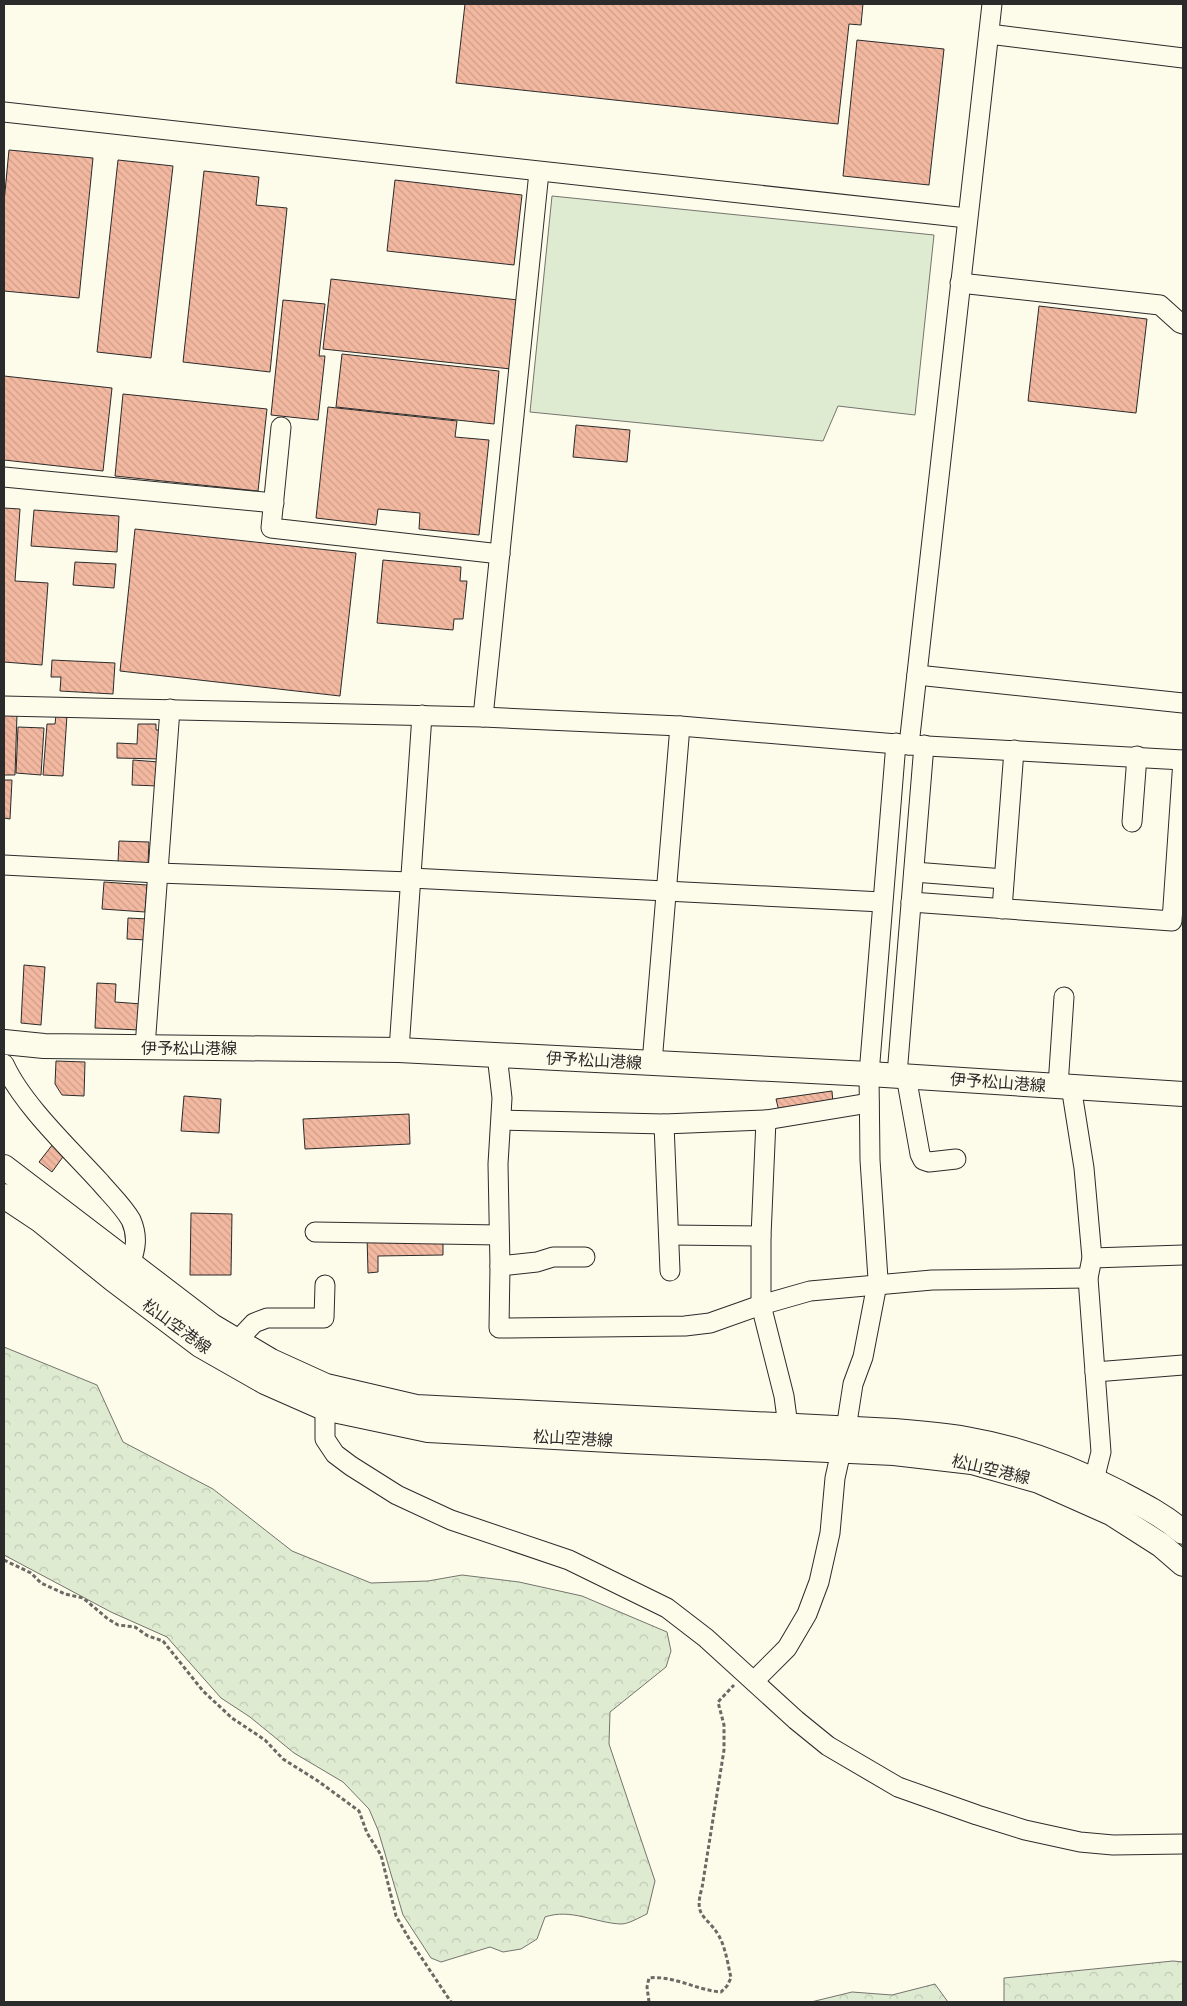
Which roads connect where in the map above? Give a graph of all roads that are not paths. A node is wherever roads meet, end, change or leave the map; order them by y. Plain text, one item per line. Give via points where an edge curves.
1 (992, 4) edge
2 (989, 34) junction
3 (1183, 58) edge
4 (4, 112) edge
5 (539, 172) junction
6 (968, 218) junction
7 (960, 283) junction
8 (1183, 324) edge
9 (281, 427) dead end
10 (4, 477) edge
11 (274, 503) junction
12 (500, 554) junction
13 (916, 675) junction
14 (1183, 703) edge
15 (4, 706) edge
16 (170, 710) junction
17 (422, 715) junction
18 (483, 717) junction
19 (680, 726) junction
20 (910, 744) junction
21 (1014, 750) junction
22 (1137, 756) junction
23 (1183, 760) edge
24 (1132, 822) dead end
25 (4, 865) edge
26 (914, 872) junction
27 (158, 873) junction
28 (1004, 879) junction
29 (411, 880) junction
30 (666, 890) junction
31 (882, 902) junction
32 (911, 902) junction
33 (1002, 909) junction
34 (1064, 997) dead end
35 (4, 1042) edge
36 (145, 1047) junction
37 (400, 1050) junction
38 (497, 1055) junction
39 (652, 1062) junction
40 (4, 1064) edge
41 (869, 1074) junction
42 (902, 1076) junction
43 (1065, 1086) junction
44 (1183, 1094) edge
45 (869, 1103) junction
46 (502, 1120) junction
47 (766, 1120) junction
48 (664, 1124) junction
49 (956, 1159) dead end
50 (4, 1167) edge
51 (4, 1196) edge
52 (315, 1232) dead end
53 (500, 1235) junction
54 (670, 1235) junction
55 (761, 1236) junction
56 (1183, 1255) edge
57 (585, 1257) dead end
58 (1092, 1258) junction
59 (130, 1264) junction
60 (500, 1266) junction
61 (670, 1271) dead end
62 (1088, 1278) junction
63 (325, 1285) dead end
64 (876, 1286) junction
65 (761, 1305) junction
66 (237, 1341) junction
67 (1183, 1365) edge
68 (1095, 1372) junction
69 (325, 1397) junction
70 (788, 1426) junction
71 (844, 1440) junction
72 (1094, 1480) junction
73 (1183, 1532) edge
74 (1183, 1564) edge
75 (749, 1677) junction
76 (1183, 1844) edge

1 - 2 street
2 - 3 street
2 - 6 street
4 - 5 street
5 - 6 street
5 - 12 street
6 - 7 street
7 - 8 street via 1160,305
7 - 13 street
9 - 11 street
10 - 11 street
11 - 12 street via 271,528
12 - 18 street
13 - 14 street
13 - 20 street
15 - 16 street
16 - 17 street
16 - 27 street
17 - 18 street
17 - 29 street
18 - 19 street
19 - 20 street
19 - 30 street
20 - 21 street
20 - 26 street
20 - 31 street
21 - 22 street
21 - 28 street
22 - 23 street
22 - 24 street
23 - 33 street via 1172,921
25 - 27 street
26 - 28 street
26 - 32 street
27 - 29 street
27 - 36 street
28 - 33 street
29 - 30 street
29 - 37 street
30 - 31 street
30 - 39 street
31 - 41 street
32 - 33 street
32 - 42 street
34 - 43 street
35 - 36 main road, 伊予松山港線 via 44,1046
36 - 37 main road, 伊予松山港線
37 - 38 main road, 伊予松山港線
38 - 39 main road, 伊予松山港線
38 - 46 street
39 - 41 main road, 伊予松山港線
40 - 59 street via 44,1122 117,1201 130,1220 136,1248
41 - 42 main road, 伊予松山港線
41 - 45 street
42 - 43 main road, 伊予松山港線
42 - 49 street via 923,1160
43 - 44 main road, 伊予松山港線
43 - 58 street via 1084,1168
45 - 47 street
45 - 64 street
46 - 48 street
46 - 53 street via 498,1164
47 - 48 street
47 - 55 street
48 - 54 street
50 - 59 main road, 松山空港線
51 - 69 main road, 松山空港線 via 40,1220 200,1345 265,1382
52 - 53 street
53 - 60 street
54 - 55 street
54 - 61 street
55 - 65 street
56 - 58 street
57 - 60 street via 553,1257
58 - 62 street
59 - 66 main road, 松山空港線
60 - 65 street via 499,1328 710,1324
62 - 64 street via 932,1280
62 - 68 street
63 - 66 street via 324,1318 267,1318 254,1323
64 - 65 street via 810,1291
64 - 71 street via 863,1358 853,1384
65 - 70 street via 784,1396
66 - 69 main road, 松山空港線
67 - 68 street
68 - 72 street via 1100,1452
69 - 70 main road, 松山空港線 via 416,1407
69 - 71 main road, 松山空港線 via 428,1430 628,1442
69 - 75 street via 325,1439 335,1454 351,1466 397,1494 451,1520 569,1560 667,1608
70 - 71 main road, 松山空港線
71 - 72 main road, 松山空港線 via 932,1434 967,1439 1010,1449
71 - 74 main road, 松山空港線 via 894,1453 972,1462 1039,1481 1111,1513 1161,1545
71 - 75 street via 835,1478 830,1533 807,1614 787,1648
72 - 73 main road, 松山空港線 via 1146,1506
75 - 76 street via 828,1746 898,1787 977,1816 1080,1842

